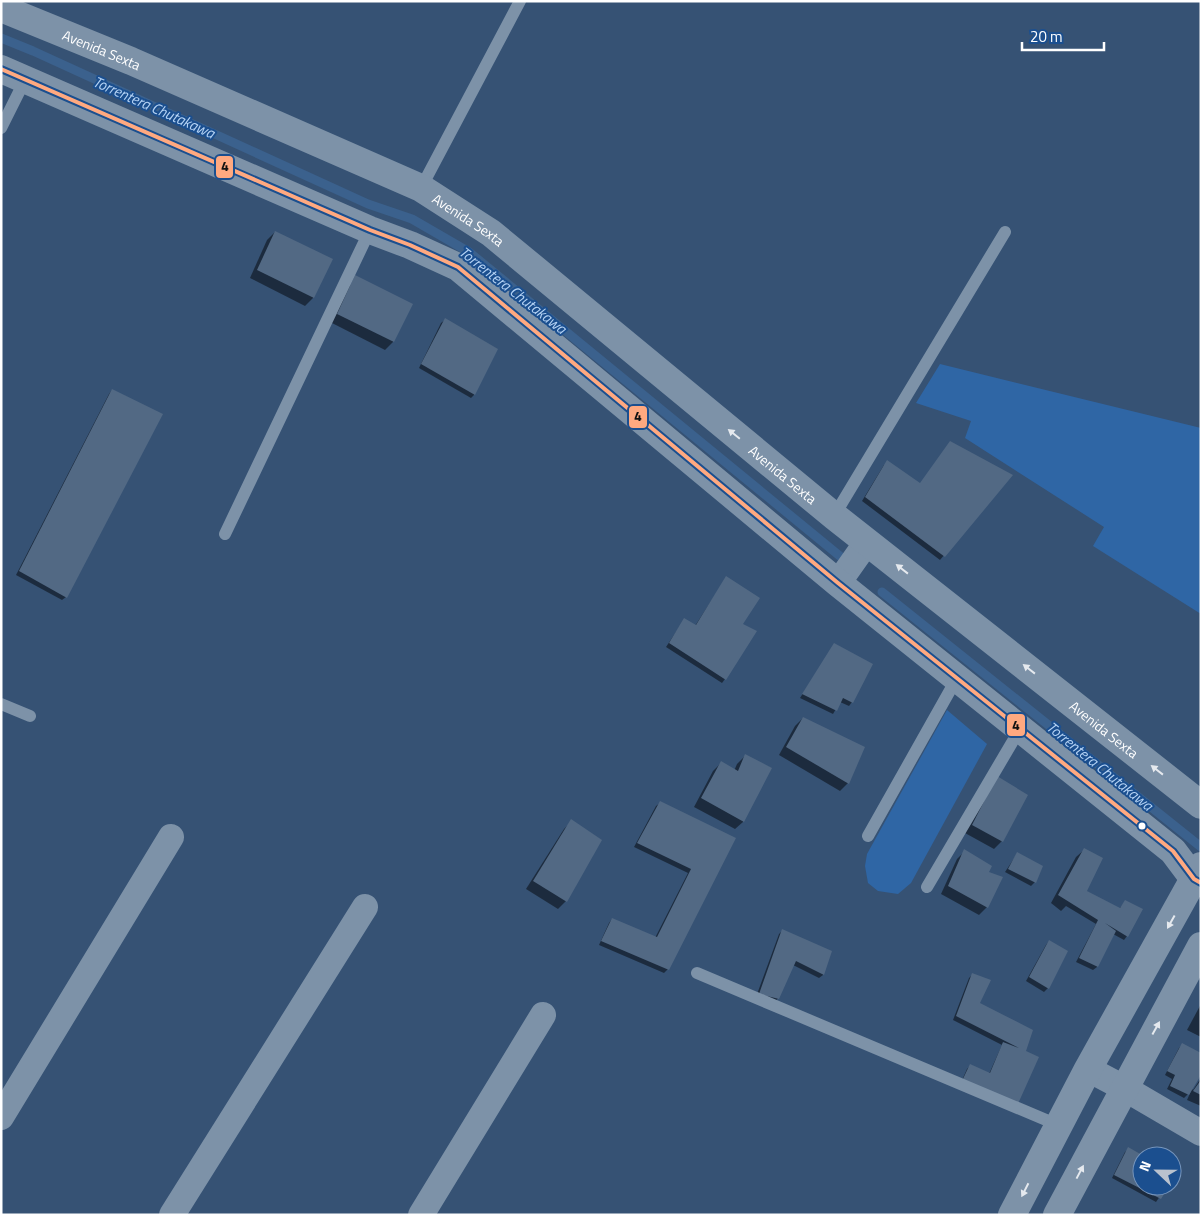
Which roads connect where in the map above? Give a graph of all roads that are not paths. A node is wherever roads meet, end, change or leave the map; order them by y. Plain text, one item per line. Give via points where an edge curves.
1 (520, 1) edge
2 (1, 8) edge
3 (13, 75) edge
4 (1, 128) edge
5 (421, 188) junction
6 (370, 230) junction
7 (1005, 232) dead end
8 (834, 516) junction
9 (225, 534) dead end
10 (850, 567) junction
11 (956, 678) junction
12 (1, 704) edge
13 (30, 716) dead end
14 (1020, 729) junction
15 (1199, 799) edge
16 (868, 836) dead end
17 (171, 837) dead end
18 (1199, 874) edge
19 (927, 888) dead end
20 (1201, 906) edge
21 (365, 907) dead end
22 (1201, 946) edge
23 (697, 973) dead end
24 (543, 1016) dead end
25 (1088, 1069) junction
26 (1124, 1088) junction
27 (1, 1117) edge
28 (1058, 1125) junction
29 (1201, 1132) edge
30 (172, 1215) edge
31 (421, 1215) edge
32 (1012, 1215) edge
33 (1057, 1215) edge

1 - 5 lane
2 - 5 street, Avenida Sexta
3 - 4 lane
3 - 6 street, Avenida Sexta
8 -> 5 street, Avenida Sexta via 491,234
6 - 9 lane
6 - 10 street, Avenida Sexta via 410,244 458,267
7 - 8 lane
8 - 10 street, Avenida Sexta
10 - 11 street, Avenida Sexta
15 -> 10 street, Avenida Sexta
11 - 14 street, Avenida Sexta
11 - 16 lane
12 - 13 lane
14 - 18 street, Avenida Sexta
14 - 19 lane
17 - 27 street
18 - 20 street
18 -> 25 street
21 - 30 street
26 -> 22 street
23 - 28 lane
24 - 31 street
25 - 26 street
25 - 28 street
26 - 29 street
33 -> 26 street
28 -> 32 street

